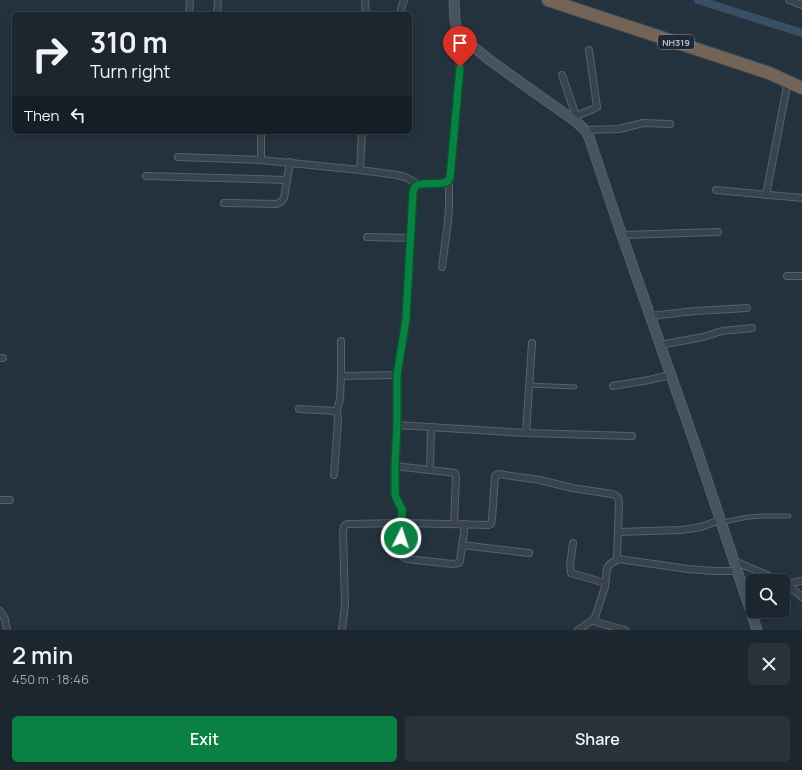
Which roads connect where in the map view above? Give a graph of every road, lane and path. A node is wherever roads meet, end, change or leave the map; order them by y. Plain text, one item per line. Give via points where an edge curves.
1 (190, 0) edge
2 (218, 0) edge
3 (365, 0) edge
4 (404, 0) edge
5 (454, 0) edge
6 (548, 0) edge
7 (789, 0) edge
8 (802, 5) edge
9 (401, 9) dead end
10 (189, 12) edge
11 (217, 12) edge
12 (366, 12) edge
13 (462, 36) junction
14 (588, 50) dead end
15 (562, 75) dead end
16 (788, 81) junction
17 (802, 88) edge
18 (580, 123) junction
19 (670, 124) dead end
20 (261, 134) edge
21 (362, 134) edge
22 (178, 157) dead end
23 (261, 160) junction
24 (290, 162) junction
25 (360, 170) junction
26 (146, 176) dead end
27 (287, 180) junction
28 (449, 180) junction
29 (418, 184) junction
30 (716, 190) dead end
31 (766, 195) junction
32 (802, 198) edge
33 (224, 203) dead end
34 (718, 232) dead end
35 (622, 235) junction
36 (367, 237) dead end
37 (411, 238) junction
38 (442, 266) dead end
39 (787, 276) dead end
40 (802, 276) edge
41 (747, 308) dead end
42 (650, 316) junction
43 (752, 328) dead end
44 (341, 341) dead end
45 (532, 343) dead end
46 (660, 345) junction
47 (397, 375) junction
48 (670, 375) junction
49 (341, 376) junction
50 (529, 385) junction
51 (613, 386) dead end
52 (575, 387) dead end
53 (299, 409) dead end
54 (337, 411) junction
55 (397, 425) junction
56 (431, 427) junction
57 (526, 433) junction
58 (632, 436) dead end
59 (395, 466) junction
60 (430, 470) junction
61 (334, 475) dead end
62 (0, 500) edge
63 (10, 500) dead end
64 (789, 516) dead end
65 (720, 521) junction
66 (401, 523) junction
67 (454, 524) junction
68 (464, 524) junction
69 (618, 532) junction
70 (573, 542) dead end
71 (462, 546) junction
72 (529, 553) dead end
73 (618, 559) junction
74 (734, 561) junction
75 (737, 571) junction
76 (765, 574) edge
77 (802, 581) edge
78 (790, 582) edge
79 (605, 584) junction
80 (790, 587) edge
81 (802, 597) edge
82 (0, 611) edge
83 (594, 619) junction
84 (7, 630) edge
85 (342, 630) edge
86 (578, 630) edge
87 (625, 630) edge
88 (757, 630) edge

1 - 10 street
2 - 11 street
3 - 12 street
4 - 9 street
5 - 13 street via 455,21
6 - 16 highway, NH319
7 - 8 street
13 - 18 street via 493,62
13 - 28 street
14 - 18 street via 597,107
15 - 18 street
16 - 17 highway, NH319
16 - 31 street
18 - 19 street via 619,129 642,123
18 - 35 street via 589,137
20 - 23 street
21 - 25 street
22 - 23 street
23 - 24 street
24 - 25 street
24 - 27 street
25 - 29 street via 397,175
26 - 27 street
27 - 33 street via 284,198 276,204
28 - 29 street via 443,184
28 - 38 street via 448,222
29 - 37 street via 413,192
30 - 31 street
31 - 32 street
34 - 35 street
35 - 42 street
36 - 37 street
37 - 47 street via 406,319
39 - 40 street
41 - 42 street
42 - 46 street
43 - 46 street via 722,331
44 - 49 street
45 - 50 street
46 - 48 street
47 - 49 street
47 - 55 street
48 - 51 street
48 - 65 street
49 - 54 street
50 - 52 lane
50 - 57 street
53 - 54 street
54 - 61 street
55 - 56 street
55 - 59 street
56 - 57 street
56 - 60 street
57 - 58 street
59 - 60 street
59 - 66 street via 395,494 402,509
60 - 67 street via 456,473
62 - 63 street
64 - 65 lane via 756,516
65 - 69 street via 681,530
65 - 74 street
66 - 67 street
66 - 71 street via 402,555 405,558 456,564 460,561
66 - 85 street via 344,526 345,605
67 - 68 street
68 - 69 street via 491,524 495,476 500,474 614,494 619,500
68 - 71 street
69 - 73 street
70 - 79 street via 571,572
71 - 72 street
73 - 75 street via 694,570
73 - 79 street via 607,568
74 - 75 street
74 - 76 street
75 - 88 street
77 - 78 street
79 - 83 street
80 - 81 street
82 - 84 street
83 - 86 street
83 - 87 street via 596,622

